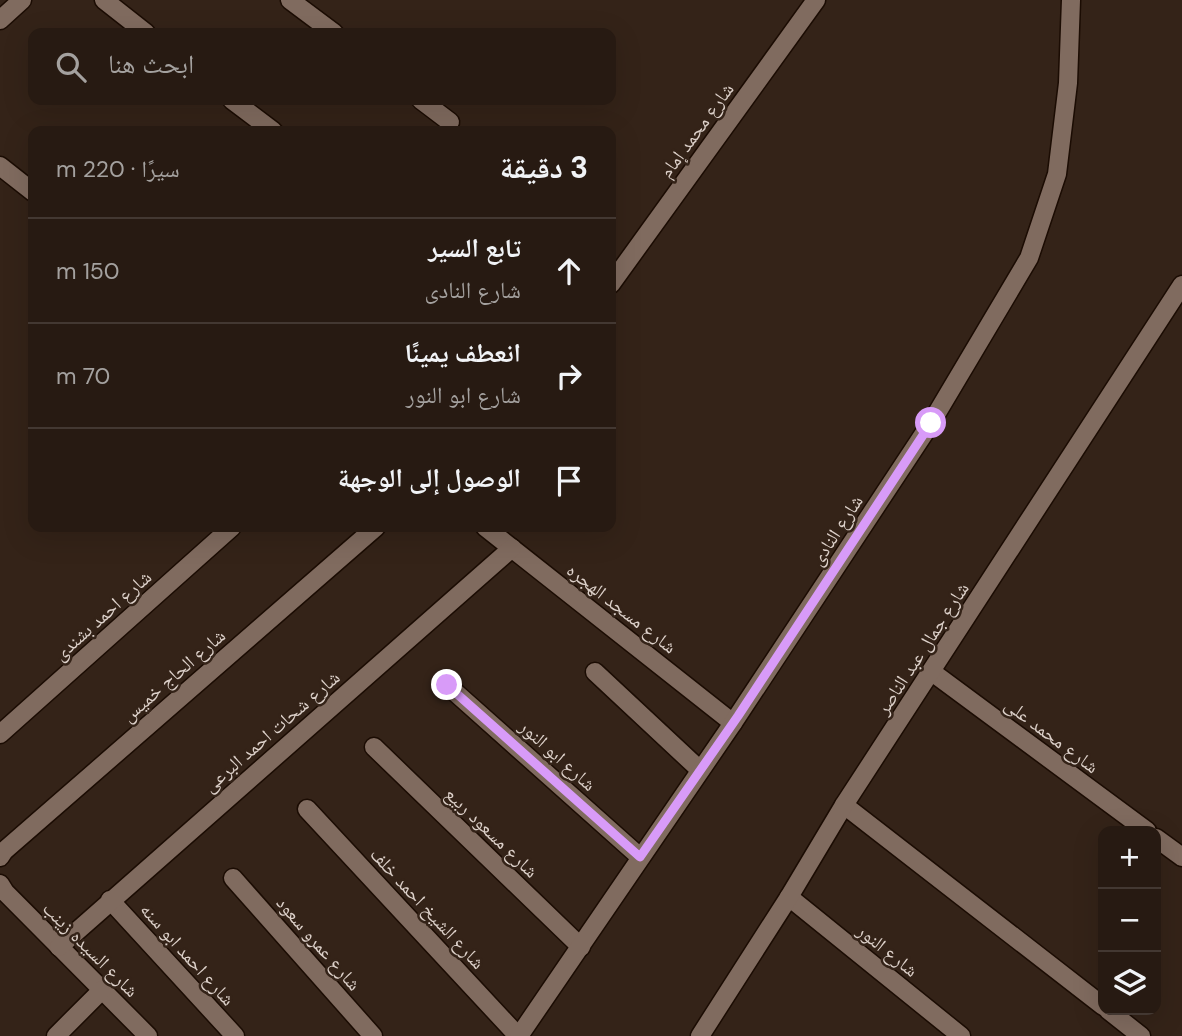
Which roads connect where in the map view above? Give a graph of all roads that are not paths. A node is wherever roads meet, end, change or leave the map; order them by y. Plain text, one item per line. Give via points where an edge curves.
1 (22, 0) edge
2 (104, 0) edge
3 (290, 0) edge
4 (816, 0) edge
5 (1071, 0) edge
6 (0, 20) edge
7 (140, 28) edge
8 (327, 28) edge
9 (239, 105) edge
10 (428, 105) edge
11 (450, 122) dead end
12 (266, 126) edge
13 (0, 166) edge
14 (28, 188) edge
15 (616, 277) edge
16 (1182, 285) edge
17 (226, 532) edge
18 (370, 532) edge
19 (491, 532) edge
20 (512, 548) junction
21 (595, 672) dead end
22 (932, 672) junction
23 (447, 685) dead end
24 (733, 723) junction
25 (0, 734) edge
26 (374, 747) dead end
27 (700, 770) junction
28 (844, 805) junction
29 (307, 809) dead end
30 (1140, 826) edge
31 (1161, 842) edge
32 (0, 857) edge
33 (640, 857) junction
34 (1182, 857) edge
35 (233, 878) dead end
36 (2, 891) edge
37 (789, 897) junction
38 (110, 900) junction
39 (59, 947) junction
40 (581, 947) junction
41 (102, 990) junction
42 (1098, 1002) edge
43 (1114, 1015) edge
44 (137, 1033) edge
45 (56, 1036) edge
46 (235, 1036) edge
47 (373, 1036) edge
48 (519, 1036) edge
49 (701, 1036) edge
50 (961, 1036) edge
51 (1141, 1036) edge

1 - 6 street
2 - 7 street
3 - 8 street
4 - 15 street, شارع محمد إمام
5 - 24 street, شارع النادى via 1068,83 1056,174 1029,258 931,423
9 - 12 street
10 - 11 street
13 - 14 street
16 - 22 street, شارع جمال عبد الناصر
17 - 25 street, شارع احمد بشندى
18 - 32 street, شارع الحاج خميس
19 - 20 street, شارع مسجد الهجره
20 - 24 street, شارع مسجد الهجره
20 - 38 street, شارع شحات احمد البرعى
21 - 27 street
22 - 28 street, شارع جمال عبد الناصر
22 - 30 street, شارع محمد على
23 - 33 street, شارع ابو النور
24 - 27 street, شارع النادى
26 - 40 street, شارع مسعود ربيع
27 - 33 street, شارع النادى
28 - 37 street, شارع جمال عبد الناصر
28 - 42 street
29 - 48 street, شارع الشيخ احمد خلف
31 - 34 street
33 - 40 street, شارع النادى
35 - 47 street, شارع عمرو سعود
36 - 39 street, شارع السيده زينب
37 - 49 street, شارع جمال عبد الناصر
37 - 50 street, شارع النور
38 - 39 street, شارع شحات احمد البرعى
38 - 46 street, شارع احمد ابو سنه
39 - 41 street, شارع السيده زينب
40 - 48 street, شارع النادى
41 - 44 street, شارع السيده زينب
41 - 45 street
43 - 51 street

